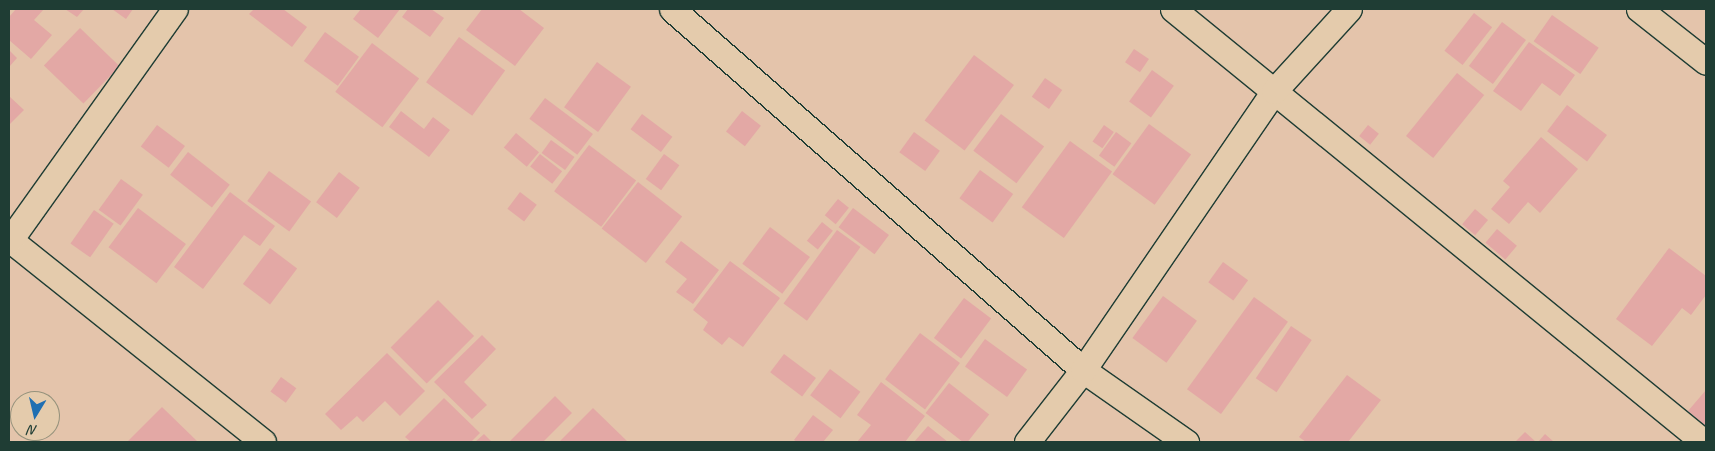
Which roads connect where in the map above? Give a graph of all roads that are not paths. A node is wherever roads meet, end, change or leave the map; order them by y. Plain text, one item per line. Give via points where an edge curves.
1 (176, 9) edge
2 (672, 9) edge
3 (1172, 9) edge
4 (1348, 9) edge
5 (1639, 9) edge
6 (1706, 62) edge
7 (1274, 91) junction
8 (9, 239) edge
9 (1083, 370) junction
10 (263, 442) edge
11 (1027, 442) edge
12 (1186, 442) edge
13 (1704, 442) edge

1 - 8 street
2 - 9 street
3 - 7 street
4 - 7 street
5 - 6 street
7 - 9 street
7 - 13 street
8 - 10 street
9 - 11 street
9 - 12 street

